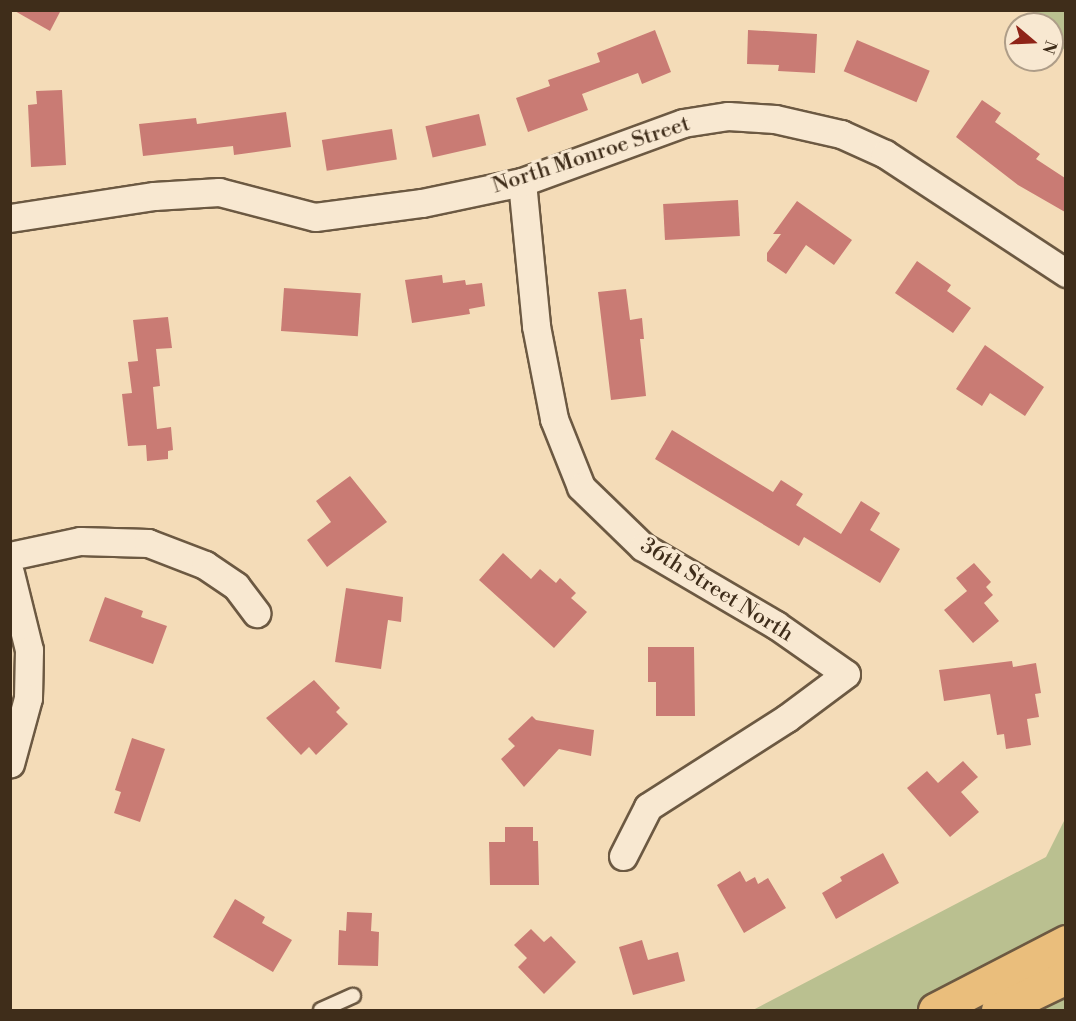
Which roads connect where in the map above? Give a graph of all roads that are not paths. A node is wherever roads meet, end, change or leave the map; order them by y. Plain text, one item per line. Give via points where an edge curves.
1 (522, 183) junction
2 (10, 218) edge
3 (1065, 273) edge
4 (10, 556) edge
5 (10, 573) edge
6 (256, 613) dead end
7 (10, 764) edge
8 (623, 856) dead end
9 (1065, 942) edge
10 (1065, 977) edge
11 (353, 996) dead end
12 (321, 1011) edge
13 (935, 1011) edge
14 (998, 1011) edge

1 - 2 street, North Monroe Street via 422,203 315,217 219,192 154,196
1 - 3 street, North Monroe Street via 682,123 728,116 775,119 842,134 885,154
1 - 8 street, 36th Street North via 536,326 554,419 581,487 643,547 776,625 846,674 787,718 648,807
4 - 6 street via 80,541 148,543 205,565 236,586
5 - 7 street via 29,650 28,698
9 - 13 highway
10 - 14 highway
11 - 12 lane

